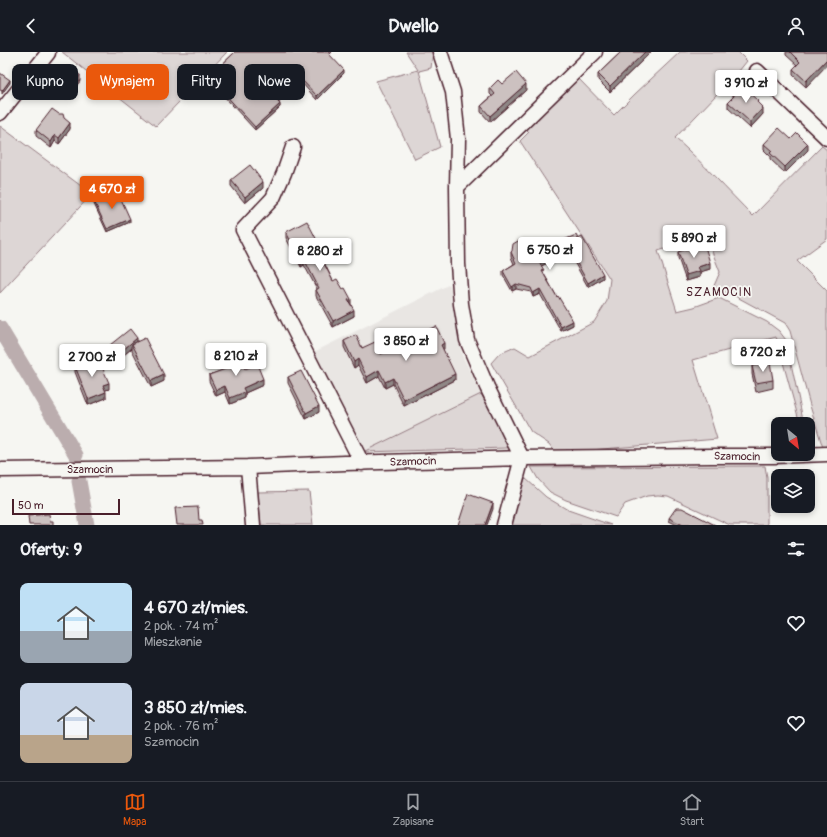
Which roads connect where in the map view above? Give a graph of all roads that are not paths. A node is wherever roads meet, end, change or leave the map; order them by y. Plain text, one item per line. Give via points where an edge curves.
1 (440, 52) edge
2 (595, 52) edge
3 (48, 53) edge
4 (757, 71) dead end
5 (0, 113) edge
6 (827, 138) edge
7 (293, 147) dead end
8 (457, 187) junction
9 (827, 454) edge
10 (522, 458) junction
11 (362, 463) junction
12 (248, 467) junction
13 (0, 470) edge
14 (253, 525) edge
15 (504, 525) edge

1 - 8 street via 453,92 458,139
2 - 8 street
3 - 5 street
4 - 6 street
7 - 11 street via 273,198 243,230
8 - 10 street via 458,264 467,340
9 - 10 street, Szamocin
10 - 11 street, Szamocin
10 - 15 street
11 - 12 street, Szamocin
12 - 13 street, Szamocin
12 - 14 street

